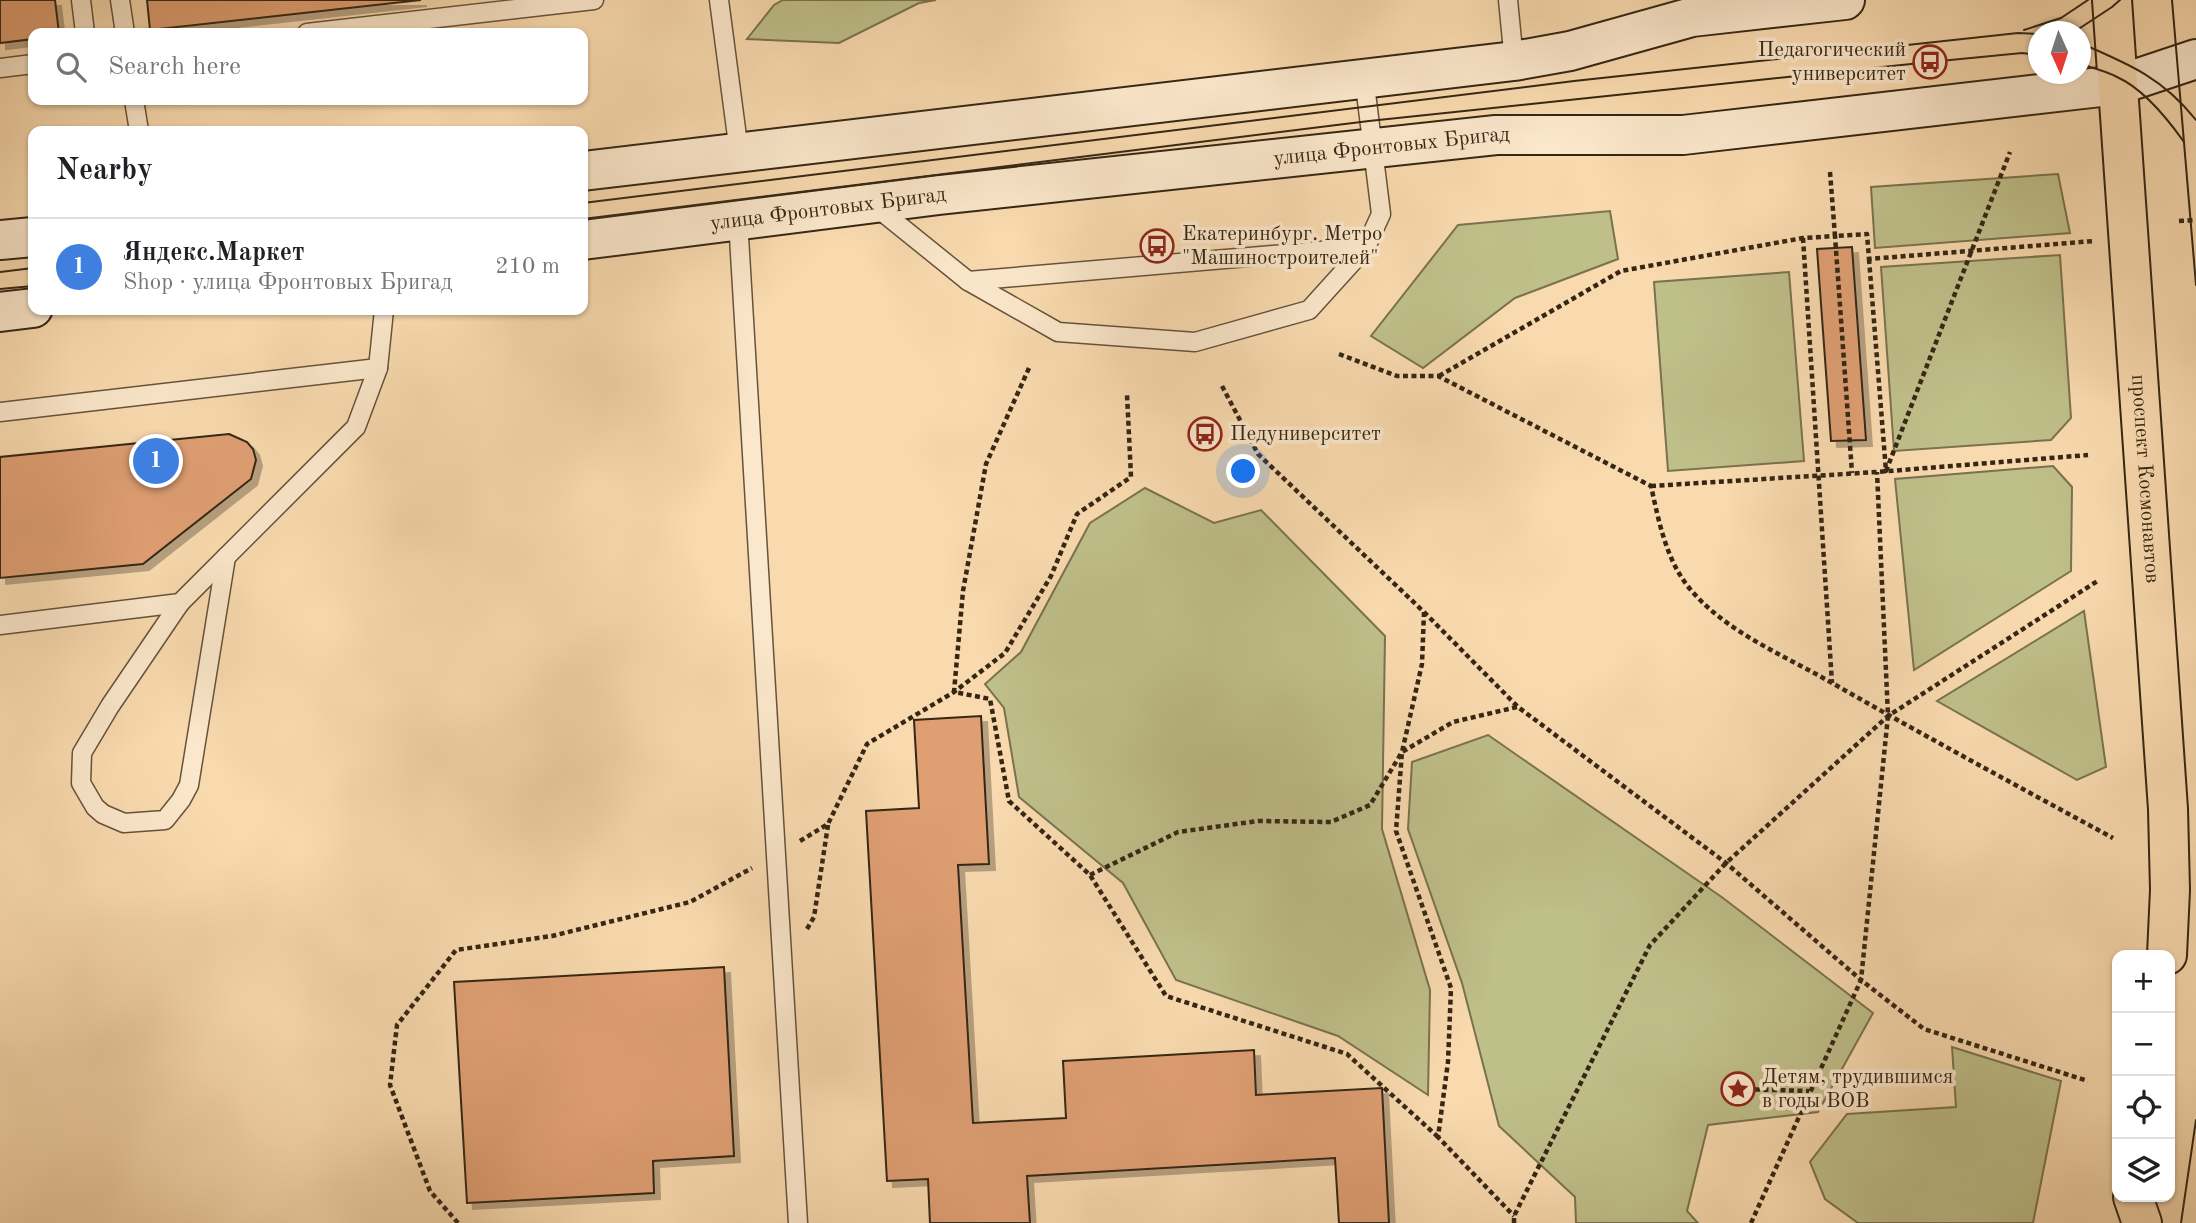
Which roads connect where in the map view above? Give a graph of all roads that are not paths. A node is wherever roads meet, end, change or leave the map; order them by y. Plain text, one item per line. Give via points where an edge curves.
1 (81, 0) edge
2 (120, 0) edge
3 (594, 0) edge
4 (719, 0) edge
5 (1508, 0) edge
6 (1845, 0) edge
7 (2112, 0) edge
8 (84, 28) edge
9 (124, 28) edge
10 (350, 28) edge
11 (2196, 59) edge
12 (1514, 61) junction
13 (28, 65) edge
14 (0, 68) edge
15 (1364, 77) junction
16 (2118, 85) junction
17 (135, 105) edge
18 (138, 126) edge
19 (1372, 148) junction
20 (739, 152) junction
21 (588, 170) edge
22 (872, 204) junction
23 (738, 220) junction
24 (28, 237) edge
25 (588, 239) edge
26 (0, 240) edge
27 (1366, 247) junction
28 (968, 281) junction
29 (28, 309) edge
30 (0, 312) edge
31 (383, 315) edge
32 (378, 368) junction
33 (0, 412) edge
34 (226, 557) junction
35 (180, 603) junction
36 (0, 625) edge
37 (2167, 950) edge
38 (2129, 1202) edge
39 (2133, 1202) edge
40 (798, 1223) edge
41 (2123, 1223) edge
42 (2143, 1223) edge

1 - 8 lane
2 - 9 lane
3 - 10 lane
4 - 20 lane
5 - 12 lane
6 - 12 main road via 1692,17 1570,51
7 - 16 main road, проспект Космонавтов
11 - 16 main road, улица Фронтовых Бригад
12 - 15 main road
13 - 14 lane
15 - 19 lane
15 - 20 main road
16 - 19 main road, улица Фронтовых Бригад via 1683,135 1496,135
16 - 37 main road, проспект Космонавтов via 2168,809
17 - 18 lane
19 - 22 main road, улица Фронтовых Бригад
19 - 27 lane via 1381,214
20 - 21 main road
22 - 23 main road, улица Фронтовых Бригад
22 - 28 lane
23 - 25 main road, улица Фронтовых Бригад
23 - 40 lane
24 - 26 main road
27 - 28 lane
27 - 28 lane via 1309,310 1195,342 1058,332
29 - 30 main road
31 - 32 lane
32 - 33 lane
32 - 34 lane via 356,427
34 - 35 lane
34 - 35 lane via 188,785 164,820 124,823 95,807 81,783 82,752
35 - 36 lane
38 - 41 main road
39 - 42 main road

